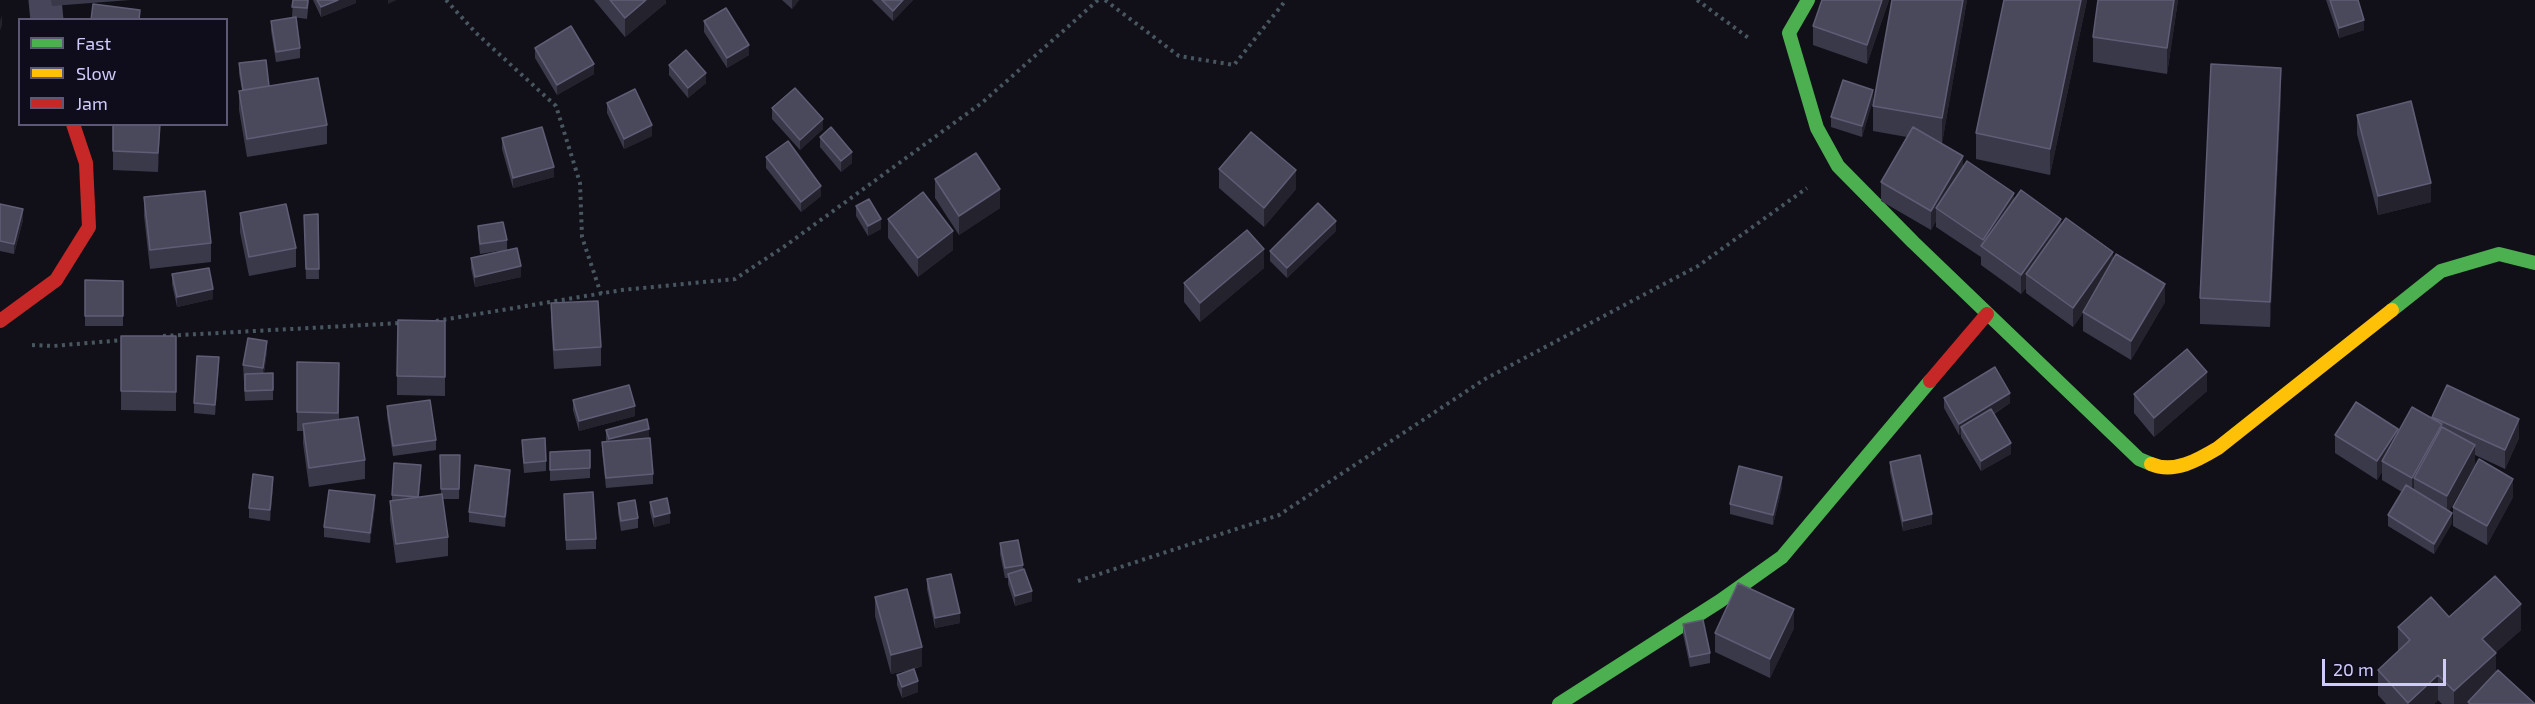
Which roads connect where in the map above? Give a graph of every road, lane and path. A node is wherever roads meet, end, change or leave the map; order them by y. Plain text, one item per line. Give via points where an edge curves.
1 (45, 0) edge
2 (446, 0) edge
3 (1098, 0) edge
4 (1105, 0) edge
5 (1286, 0) edge
6 (1808, 0) edge
7 (47, 18) edge
8 (74, 126) edge
9 (1838, 166) junction
10 (2535, 263) edge
11 (601, 294) junction
12 (1987, 314) junction
13 (0, 321) edge
14 (430, 321) edge
15 (406, 322) edge
16 (158, 337) edge
17 (135, 339) edge
18 (21, 345) dead end
19 (1078, 581) dead end
20 (1559, 704) edge

1 - 7 street
2 - 11 path via 556,106 580,183 582,237
3 - 11 path via 983,102 735,279
4 - 5 path via 1179,56 1234,65
6 - 9 street via 1789,33 1817,128
8 - 13 street via 86,163 89,227 56,280
9 - 12 street
9 - 19 path via 1698,266 1485,379 1279,515
10 - 12 street via 2499,254 2441,271 2218,448 2192,463 2162,469 2139,459
11 - 14 path
12 - 20 street via 1782,557
15 - 16 path
17 - 18 path

